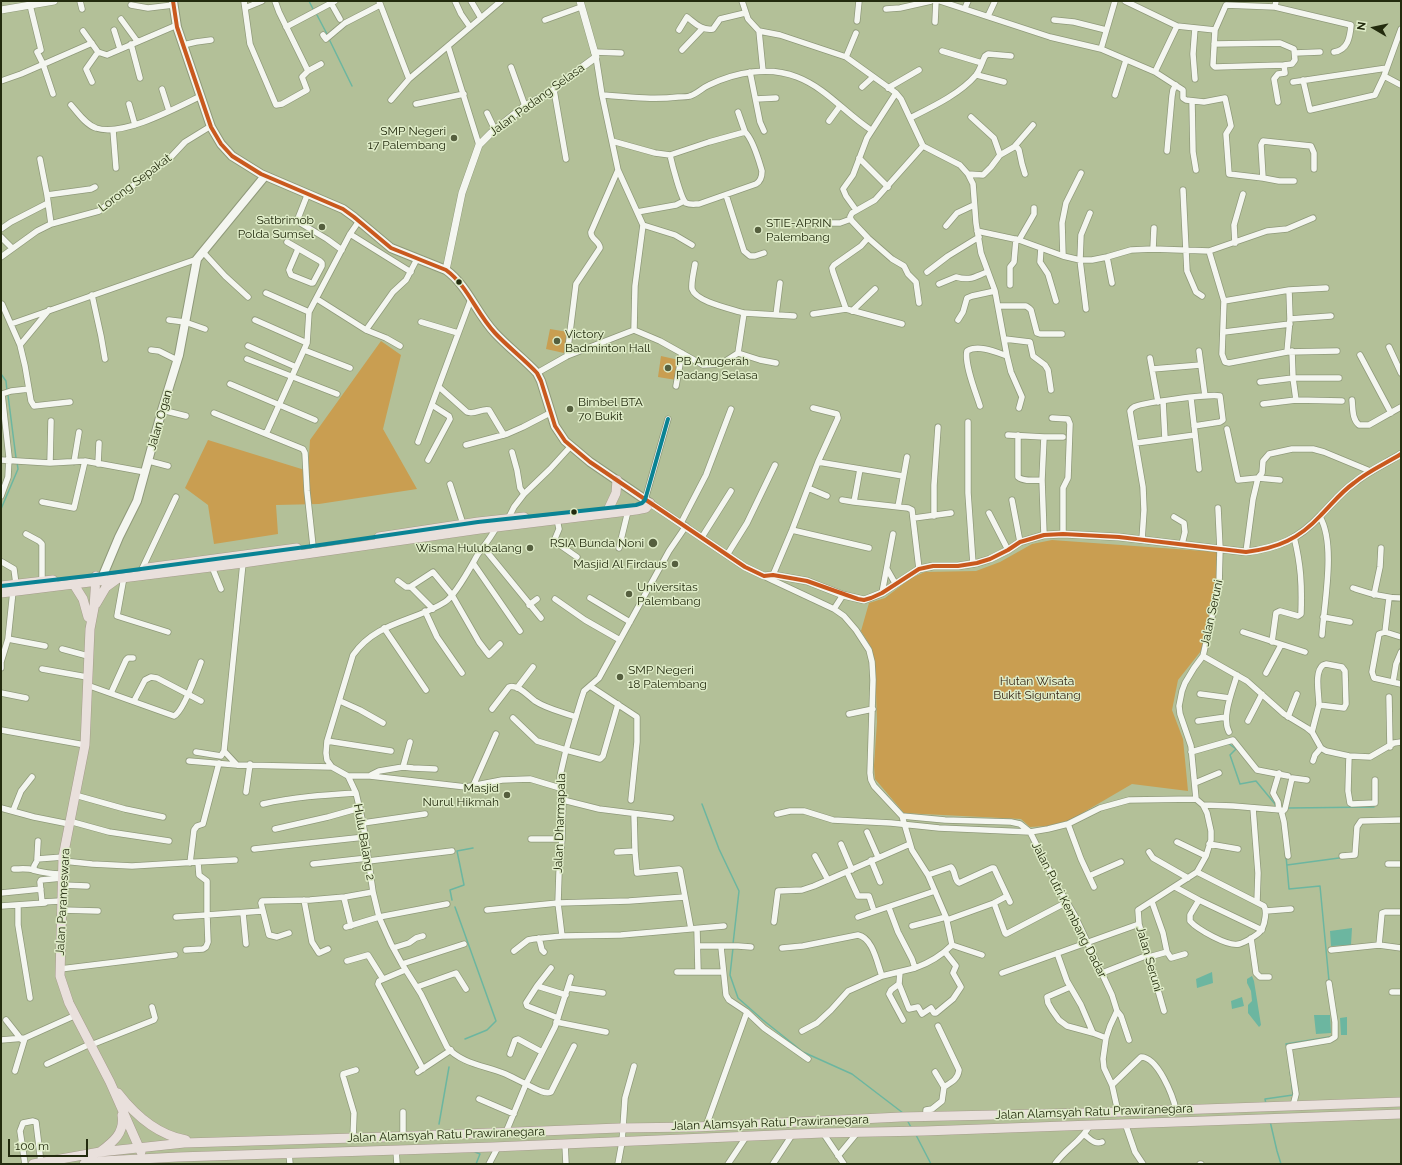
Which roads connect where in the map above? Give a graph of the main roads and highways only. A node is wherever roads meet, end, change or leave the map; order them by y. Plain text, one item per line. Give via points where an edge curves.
1 (173, 3) edge
2 (265, 176) junction
3 (617, 480) junction
4 (648, 501) junction
5 (609, 508) junction
6 (502, 522) junction
7 (122, 577) junction
8 (96, 578) junction
9 (74, 583) junction
10 (1, 586) edge
11 (14, 588) junction
12 (1, 593) edge
13 (94, 608) junction
14 (88, 618) junction
15 (90, 629) junction
16 (110, 1082) junction
17 (1401, 1102) edge
18 (120, 1105) junction
19 (1401, 1114) edge
20 (198, 1143) junction
21 (139, 1147) junction
22 (100, 1152) junction
23 (228, 1156) junction
24 (144, 1161) edge
25 (37, 1163) edge
26 (84, 1164) edge

1 - 2 main road via 176,26 210,126 220,144 232,156
2 - 3 main road via 343,209 391,248 454,275 495,333 537,373 555,426 565,441
2 - 8 main road, Jalan Ogan via 197,259 177,360 137,501
3 - 4 main road
3 - 5 highway via 616,493
4 - 5 highway
4 - 6 highway via 646,508 628,511
5 - 6 highway
6 - 7 highway via 243,563
6 - 8 highway via 463,524 142,569
7 - 8 highway
7 - 13 highway via 106,587
8 - 9 highway
8 - 11 highway via 42,581
8 - 13 highway
8 - 14 highway via 90,591
9 - 11 highway
9 - 14 highway via 83,599
10 - 11 highway
11 - 12 highway
13 - 15 highway
14 - 15 highway
15 - 16 highway, Jalan Parameswara via 85,745 63,859 60,969 62,984
16 - 18 highway, Jalan Parameswara
16 - 20 highway via 140,1117 161,1132
17 - 20 highway, Jalan Alamsyah Ratu Prawiranegara via 901,1117
18 - 21 highway, Jalan Parameswara
18 - 22 highway via 122,1126 114,1141
19 - 23 highway, Jalan Alamsyah Ratu Prawiranegara
20 - 21 highway, Jalan Alamsyah Ratu Prawiranegara
21 - 22 highway, Jalan Alamsyah Ratu Prawiranegara
21 - 23 highway via 153,1153 210,1151
21 - 24 highway, Jalan Parameswara
22 - 25 highway, Jalan Alamsyah Ratu Prawiranegara
23 - 24 highway, Jalan Alamsyah Ratu Prawiranegara
24 - 26 highway, Jalan Alamsyah Ratu Prawiranegara via 102,1161

